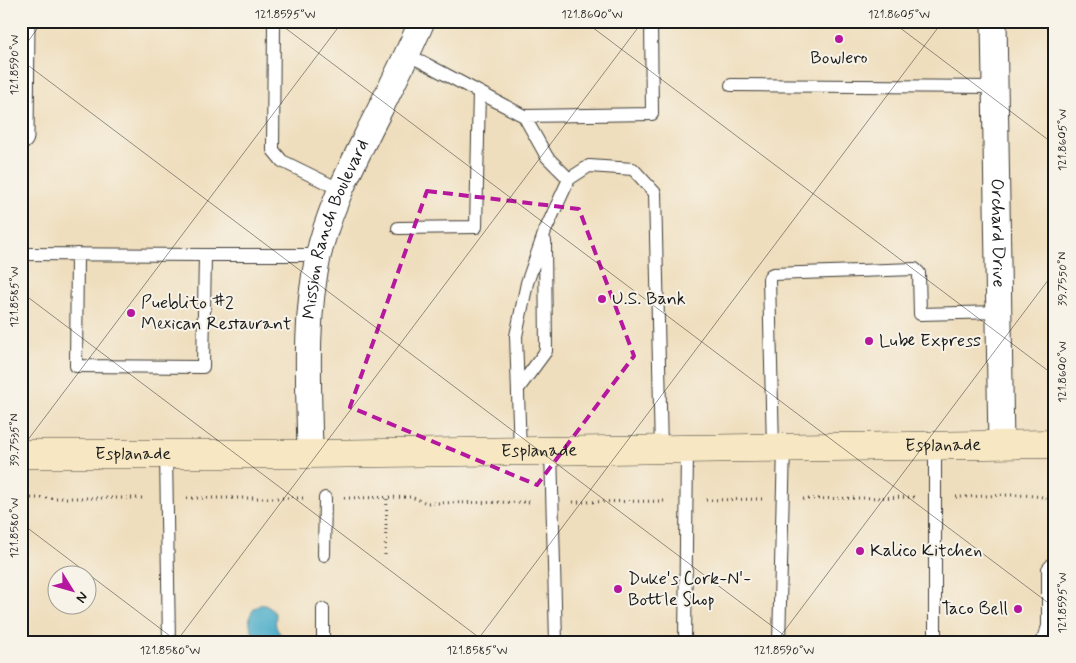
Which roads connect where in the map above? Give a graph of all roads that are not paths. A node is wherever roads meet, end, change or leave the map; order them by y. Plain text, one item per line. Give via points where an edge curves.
1 (22, 21) edge
2 (274, 21) edge
3 (422, 21) edge
4 (651, 21) edge
5 (994, 21) edge
6 (407, 54) junction
7 (731, 85) dead end
8 (995, 87) junction
9 (479, 92) junction
10 (524, 116) junction
11 (21, 137) edge
12 (569, 179) junction
13 (341, 190) junction
14 (398, 228) dead end
15 (545, 231) junction
16 (21, 254) edge
17 (77, 254) junction
18 (205, 255) junction
19 (318, 255) junction
20 (999, 312) junction
21 (518, 390) junction
22 (1055, 444) edge
23 (1001, 445) junction
24 (935, 446) junction
25 (779, 448) junction
26 (674, 449) junction
27 (551, 450) junction
28 (520, 451) junction
29 (21, 454) edge
30 (166, 454) junction
31 (310, 454) junction
32 (324, 498) dead end
33 (324, 555) dead end
34 (1055, 561) edge
35 (323, 609) dead end
36 (169, 642) edge
37 (322, 642) edge
38 (556, 642) edge
39 (685, 642) edge
40 (779, 642) edge
41 (935, 642) edge
42 (1040, 642) edge

1 - 11 street
2 - 13 lane via 273,150 282,161
3 - 6 street, Mission Ranch Boulevard
4 - 10 lane via 652,114
5 - 8 street, Orchard Drive
6 - 9 lane
6 - 13 street, Mission Ranch Boulevard
7 - 8 lane
8 - 20 street, Orchard Drive
9 - 10 lane
9 - 14 lane via 476,227
10 - 12 lane via 547,157
12 - 15 lane
12 - 26 lane via 589,166 633,170 655,193
13 - 19 street, Mission Ranch Boulevard
15 - 21 lane via 527,283 516,336
15 - 21 lane via 546,350
16 - 17 lane
17 - 18 lane
17 - 18 lane via 76,366 204,367
18 - 19 lane
19 - 31 street, Mission Ranch Boulevard via 308,344
20 - 23 street, Orchard Drive
20 - 25 lane via 920,314 919,273 915,269 771,275
21 - 28 lane
22 - 23 main road, Esplanade
23 - 24 main road, Esplanade
24 - 25 main road, Esplanade
24 - 41 lane
25 - 26 main road, Esplanade
25 - 40 lane
26 - 27 main road, Esplanade
26 - 39 lane
27 - 28 main road, Esplanade
27 - 38 lane
28 - 31 main road, Esplanade
29 - 30 main road, Esplanade
30 - 31 main road, Esplanade
30 - 36 lane
32 - 33 lane
34 - 42 lane via 1048,569 1048,626
35 - 37 lane

